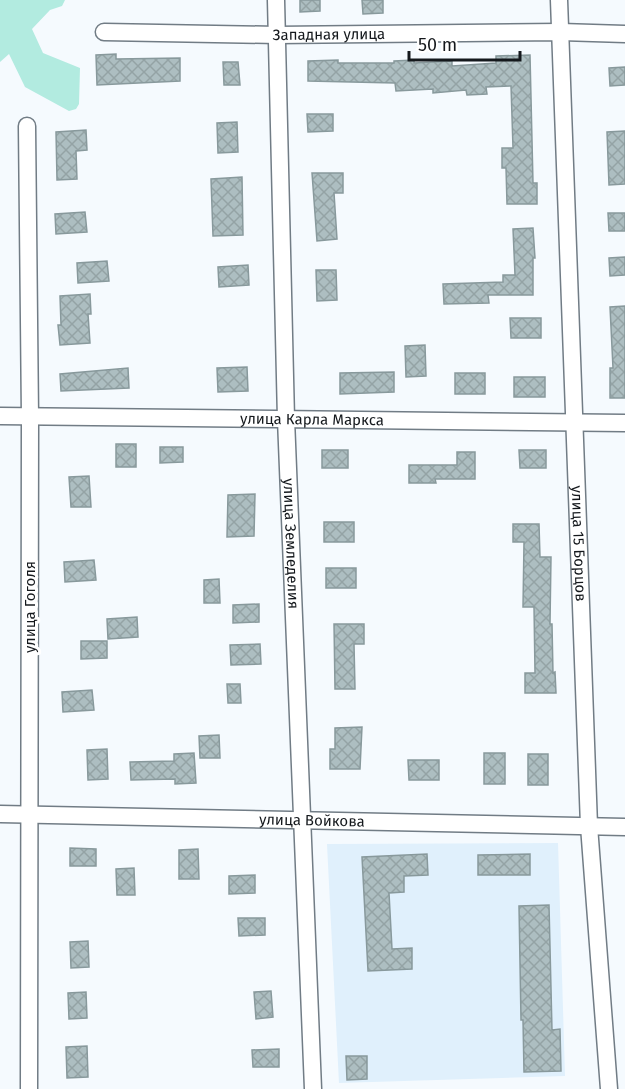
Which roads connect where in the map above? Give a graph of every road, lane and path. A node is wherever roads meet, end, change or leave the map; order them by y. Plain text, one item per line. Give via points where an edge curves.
1 (276, 0) edge
2 (559, 0) edge
3 (104, 32) dead end
4 (561, 32) junction
5 (625, 34) edge
6 (277, 35) junction
7 (27, 126) dead end
8 (0, 416) edge
9 (30, 417) junction
10 (286, 419) junction
11 (573, 422) junction
12 (625, 423) edge
13 (0, 814) edge
14 (31, 815) junction
15 (303, 820) junction
16 (589, 826) junction
17 (625, 827) edge
18 (29, 1089) edge
19 (313, 1089) edge
20 (609, 1089) edge

1 - 6 street, улица Земледелия
2 - 4 street, улица 15 Борцов
3 - 6 street, Западная улица
4 - 5 street, Западная улица
4 - 6 street, Западная улица
4 - 11 street, улица 15 Борцов
6 - 10 street, улица Земледелия
7 - 9 street, улица Гоголя
8 - 9 street, улица Карла Маркса
9 - 10 street, улица Карла Маркса
9 - 14 street, улица Гоголя
10 - 11 street, улица Карла Маркса
10 - 15 street, улица Земледелия
11 - 12 street, улица Карла Маркса
11 - 16 street, улица 15 Борцов
13 - 14 street, улица Войкова
14 - 15 street, улица Войкова
14 - 18 street, улица Гоголя
15 - 16 street, улица Войкова
15 - 19 street, улица Земледелия
16 - 17 street, улица Войкова
16 - 20 street, улица 15 Борцов

